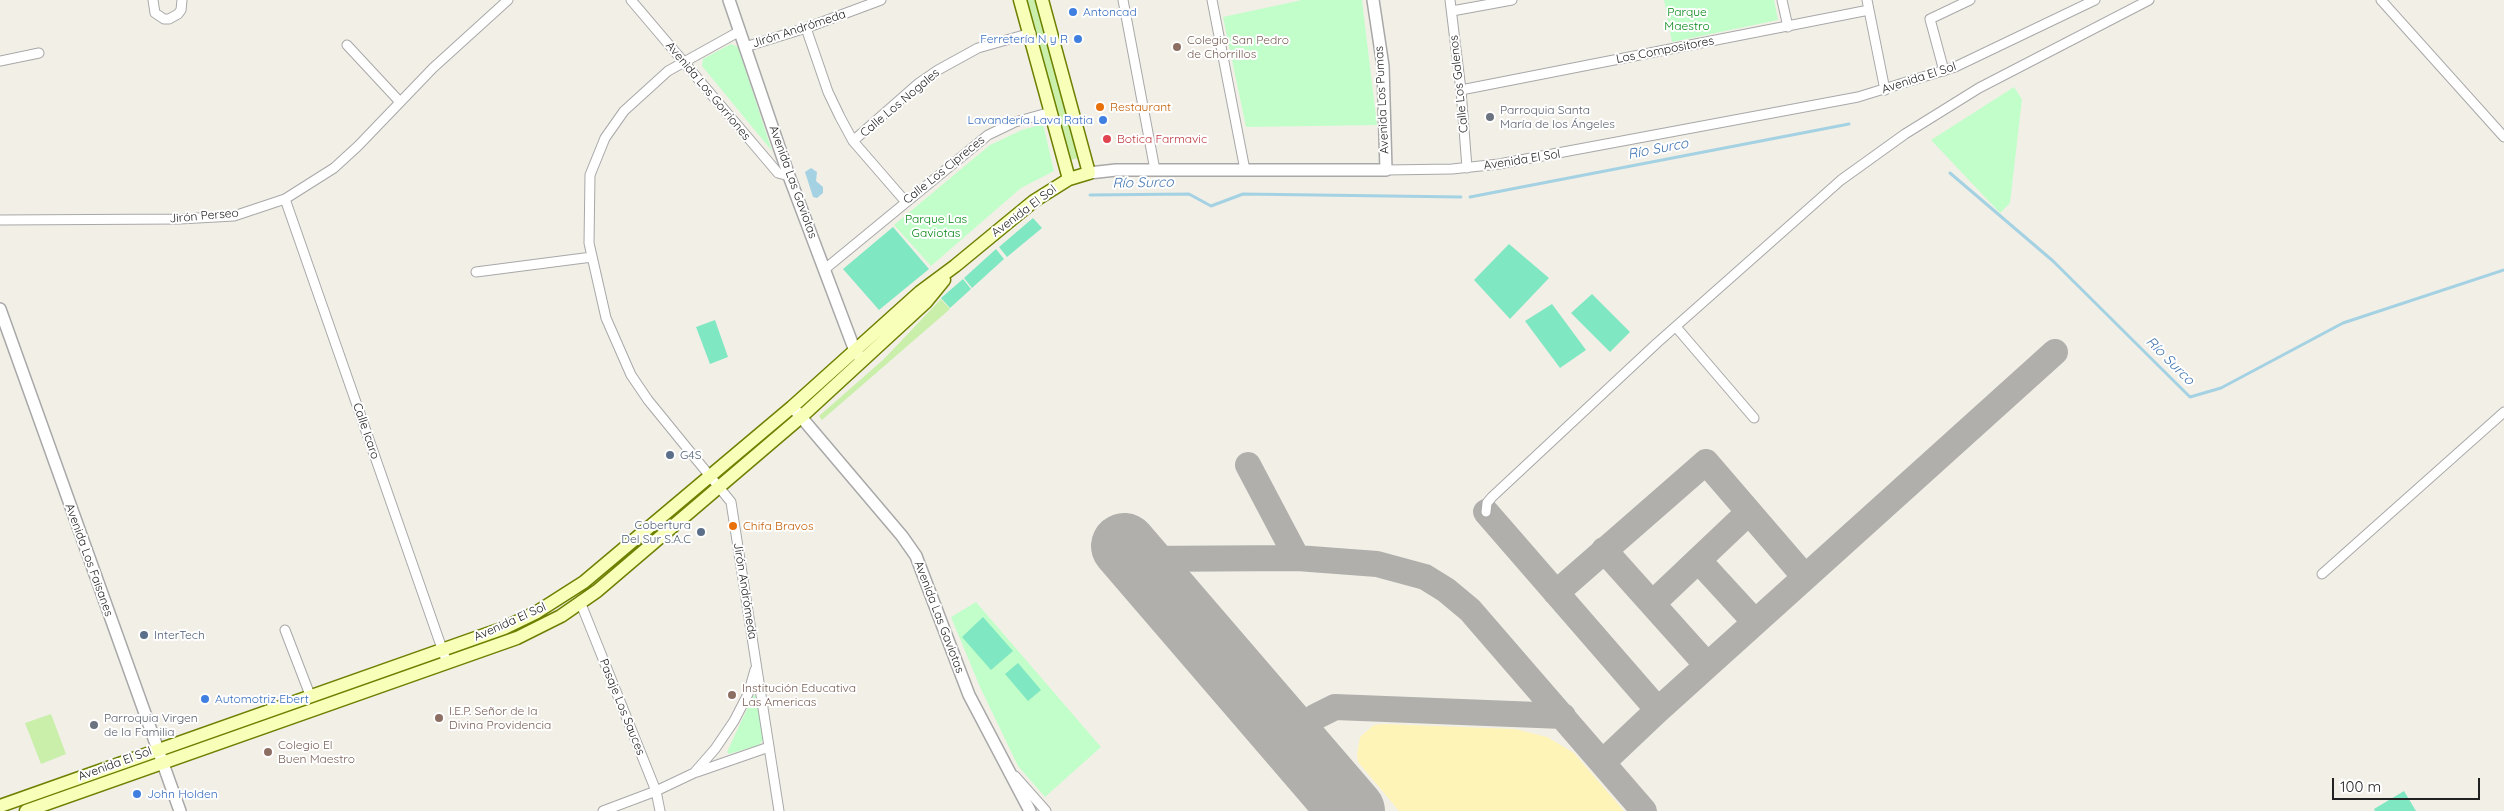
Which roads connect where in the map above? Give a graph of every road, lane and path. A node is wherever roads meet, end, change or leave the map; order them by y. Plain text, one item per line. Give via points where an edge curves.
1 (153, 0) edge
2 (182, 0) edge
3 (508, 0) edge
4 (631, 0) edge
5 (729, 0) edge
6 (881, 0) edge
7 (1020, 0) edge
8 (1042, 0) edge
9 (1123, 0) edge
10 (1212, 0) edge
11 (1373, 0) edge
12 (1450, 0) edge
13 (1512, 0) edge
14 (1782, 0) edge
15 (1867, 0) edge
16 (1970, 0) edge
17 (2149, 0) edge
18 (2381, 0) edge
19 (2090, 1) edge
20 (1869, 10) junction
21 (1452, 11) junction
22 (1788, 27) junction
23 (806, 28) junction
24 (740, 31) junction
25 (1031, 33) junction
26 (347, 45) dead end
27 (745, 47) junction
28 (39, 53) dead end
29 (0, 61) edge
30 (683, 63) junction
31 (1944, 71) junction
32 (1461, 90) junction
33 (1885, 90) junction
34 (400, 102) junction
35 (1051, 112) junction
36 (2504, 137) edge
37 (854, 141) junction
38 (1467, 168) junction
39 (1155, 170) junction
40 (1245, 170) junction
41 (1386, 170) junction
42 (1089, 173) junction
43 (789, 176) junction
44 (1069, 179) junction
45 (285, 199) junction
46 (905, 201) junction
47 (0, 220) edge
48 (592, 257) junction
49 (825, 269) junction
50 (476, 272) dead end
51 (0, 309) edge
52 (1676, 326) junction
53 (859, 356) junction
54 (792, 407) junction
55 (2504, 412) edge
56 (801, 417) junction
57 (1754, 418) dead end
58 (711, 476) junction
59 (720, 487) junction
60 (1486, 512) dead end
61 (2322, 574) dead end
62 (581, 604) junction
63 (285, 630) dead end
64 (442, 650) junction
65 (447, 663) junction
66 (756, 666) junction
67 (310, 696) junction
68 (768, 747) junction
69 (156, 749) junction
70 (161, 762) junction
71 (1007, 767) junction
72 (694, 773) junction
73 (656, 791) junction
74 (0, 806) edge
75 (26, 811) edge
76 (180, 811) edge
77 (603, 811) edge
78 (660, 811) edge
79 (779, 811) edge
80 (1025, 811) edge
81 (1030, 811) edge
82 (1046, 811) edge

1 - 2 street via 155,13 169,19 181,10
3 - 34 street, Jirón Perseo
4 - 30 street, Avenida Los Gorriones
5 - 24 street, Avenida Las Gaviotas
6 - 23 street, Jirón Andrómeda
7 - 25 main road
8 - 42 main road
9 - 39 street
10 - 40 street
11 - 41 street, Avenida Los Pumas via 1383,66
12 - 21 street, Calle Los Galenos
13 - 21 street
14 - 22 street
15 - 20 street
16 - 31 street via 1930,19
17 - 52 street via 1979,88 1905,134 1841,180
18 - 36 street
19 - 31 street, Avenida El Sol
20 - 22 street, Los Compositores
20 - 33 street
21 - 32 street, Calle Los Galenos
22 - 32 street, Los Compositores
23 - 27 street, Jirón Andrómeda
23 - 37 street via 828,92
24 - 27 street, Avenida Las Gaviotas
24 - 30 street, Jirón Andrómeda
25 - 35 main road
25 - 37 street, Calle Los Nogales via 978,48 938,70
26 - 34 street
27 - 43 street, Avenida Las Gaviotas
28 - 29 street
30 - 43 street, Avenida Los Gorriones via 778,173
30 - 48 street, Jirón Andrómeda via 646,89 624,111 605,138 590,175 584,201
31 - 33 street, Avenida El Sol
32 - 38 street, Calle Los Galenos
33 - 38 street, Avenida El Sol via 1674,133
34 - 45 street, Jirón Perseo via 334,168
35 - 44 main road
35 - 46 street, Calle Los Cipreces via 1015,122 988,135
37 - 46 street
38 - 41 street, Avenida El Sol
39 - 40 street, Avenida El Sol
39 - 42 street, Avenida El Sol
40 - 41 street, Avenida El Sol
42 - 44 main road, Avenida El Sol
43 - 49 street, Avenida Las Gaviotas
44 - 53 main road, Avenida El Sol via 1013,216 955,266 926,302
45 - 47 street, Jirón Perseo via 234,216 180,220
45 - 64 street, Calle Icaro
46 - 49 street, Calle Los Cipreces
48 - 50 street
48 - 58 street, Jirón Andrómeda via 606,318 631,375
49 - 53 street, Avenida Las Gaviotas
51 - 69 street, Avenida Los Faisanes
52 - 57 street
52 - 60 street via 1492,496
53 - 54 main road, Avenida El Sol
53 - 56 main road, Avenida El Sol
54 - 56 street, Avenida Las Gaviotas
54 - 58 main road, Avenida El Sol
55 - 61 street
56 - 59 main road, Avenida El Sol
56 - 71 street, Avenida Las Gaviotas via 916,556 969,695
58 - 59 street, Jirón Andrómeda
58 - 64 main road, Avenida El Sol via 568,594 517,622
59 - 62 main road, Avenida El Sol
59 - 66 street, Jirón Andrómeda via 731,502
62 - 65 main road, Avenida El Sol via 517,638
62 - 73 street, Pasaje Los Sauces
63 - 67 street
64 - 65 street, Calle Icaro
64 - 67 main road, Avenida El Sol
65 - 70 main road, Avenida El Sol
66 - 68 street, Jirón Andrómeda
66 - 72 street via 748,694 734,721 716,750
67 - 69 main road, Avenida El Sol
68 - 72 street
68 - 79 street, Jirón Andrómeda
69 - 70 street, Avenida Los Faisanes
69 - 74 main road, Avenida El Sol
70 - 75 main road, Avenida El Sol
70 - 76 street, Avenida Los Faisanes
71 - 80 street
71 - 81 street, Avenida Las Gaviotas
71 - 82 street
72 - 73 street
73 - 77 street
73 - 78 street, Pasaje Los Sauces

